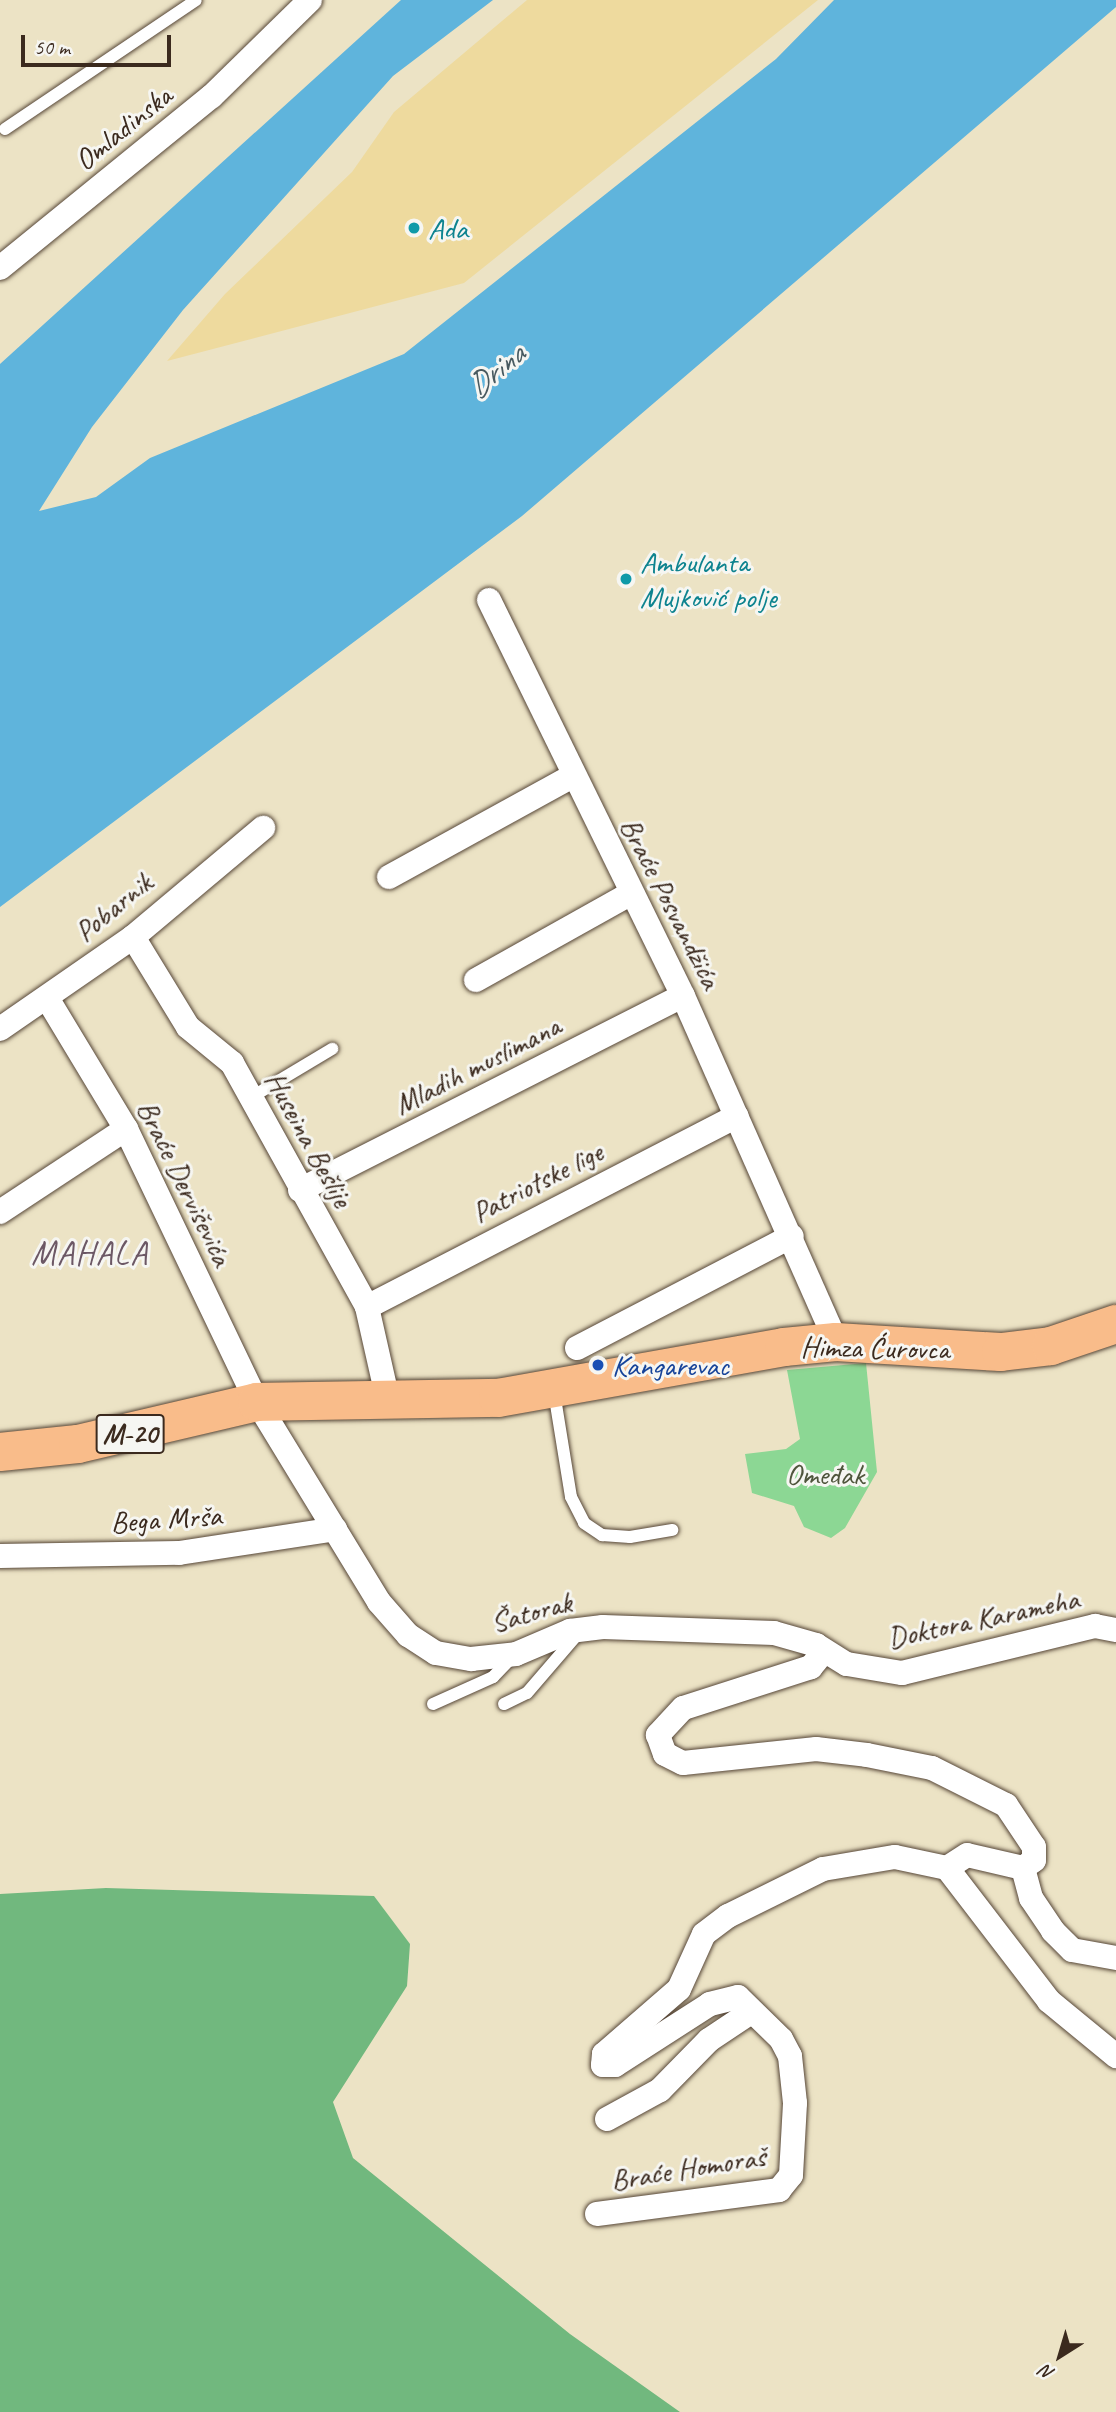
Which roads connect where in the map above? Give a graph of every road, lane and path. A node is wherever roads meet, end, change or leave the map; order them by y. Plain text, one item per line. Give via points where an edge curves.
1 (196, 0) edge
2 (310, 0) edge
3 (5, 129) dead end
4 (0, 268) edge
5 (489, 600) dead end
6 (573, 776) junction
7 (263, 828) dead end
8 (389, 877) dead end
9 (630, 894) junction
10 (134, 937) junction
11 (476, 980) dead end
12 (683, 996) junction
13 (47, 998) junction
14 (0, 1029) edge
15 (332, 1049) dead end
16 (250, 1098) junction
17 (737, 1116) junction
18 (126, 1129) junction
19 (300, 1190) junction
20 (0, 1212) edge
21 (792, 1237) junction
22 (368, 1307) junction
23 (1116, 1324) edge
24 (836, 1342) junction
25 (578, 1348) dead end
26 (554, 1391) junction
27 (387, 1396) junction
28 (257, 1402) junction
29 (0, 1452) edge
30 (335, 1529) junction
31 (672, 1530) dead end
32 (0, 1556) edge
33 (582, 1629) junction
34 (1116, 1630) edge
35 (824, 1651) junction
36 (516, 1654) junction
37 (433, 1704) dead end
38 (504, 1704) dead end
39 (947, 1868) junction
40 (1023, 1868) junction
41 (1116, 1958) edge
42 (751, 2012) junction
43 (1116, 2056) edge
44 (607, 2119) dead end
45 (597, 2214) dead end

1 - 3 lane
2 - 4 street, Omladinska via 212,96
5 - 6 street, Braće Posvandžića
6 - 8 street
6 - 9 street, Braće Posvandžića
7 - 10 street, Pobarnik
9 - 11 street
9 - 12 street, Braće Posvandžića
10 - 13 street, Pobarnik
10 - 16 street, Huseina Bešlije via 162,991 188,1027 232,1063
12 - 17 street, Braće Posvandžića
12 - 19 street, Mladih muslimana
13 - 14 street, Pobarnik
13 - 18 street, Braće Derviševića
15 - 16 lane
16 - 19 street, Huseina Bešlije
17 - 21 street, Braće Posvandžića
17 - 22 street, Patriotske lige
18 - 20 street
18 - 28 street, Braće Derviševića
19 - 22 street, Huseina Bešlije
21 - 24 street, Braće Posvandžića
21 - 25 street
22 - 27 street, Huseina Bešlije
23 - 24 main road, Himza Ćurovca / M-20 via 1051,1346 1001,1352
24 - 26 main road, Himza Ćurovca / M-20 via 668,1363
26 - 27 main road, Himza Ćurovca / M-20 via 498,1398
26 - 31 lane via 571,1497 584,1523 602,1535 630,1537
27 - 28 main road, Himza Ćurovca / M-20
28 - 29 main road, M-20 via 78,1444
28 - 30 street, Šatorak
30 - 32 street, Bega Mrša via 178,1553
30 - 36 street, Šatorak via 408,1635 436,1653 471,1659
33 - 35 street, Šatorak via 774,1633
33 - 36 street, Šatorak
33 - 38 lane via 527,1693
34 - 35 street, Doktora Karameha via 1094,1626 901,1673 847,1664
35 - 40 street via 811,1667 683,1708 658,1735 665,1755 683,1763 816,1749 932,1768 1006,1805 1034,1847 1034,1860
36 - 37 lane via 493,1677
39 - 40 street via 984,1854
39 - 42 street, Braće Homoraš via 895,1857 863,1858 822,1869 728,1916 704,1934 679,1989 604,2054 603,2065 615,2065 726,1997 737,1997
39 - 43 street via 1049,2001
40 - 41 street via 1031,1898 1072,1950
42 - 44 street via 709,2040 660,2090
42 - 45 street, Braće Homoraš via 781,2039 794,2075 787,2183 779,2190

